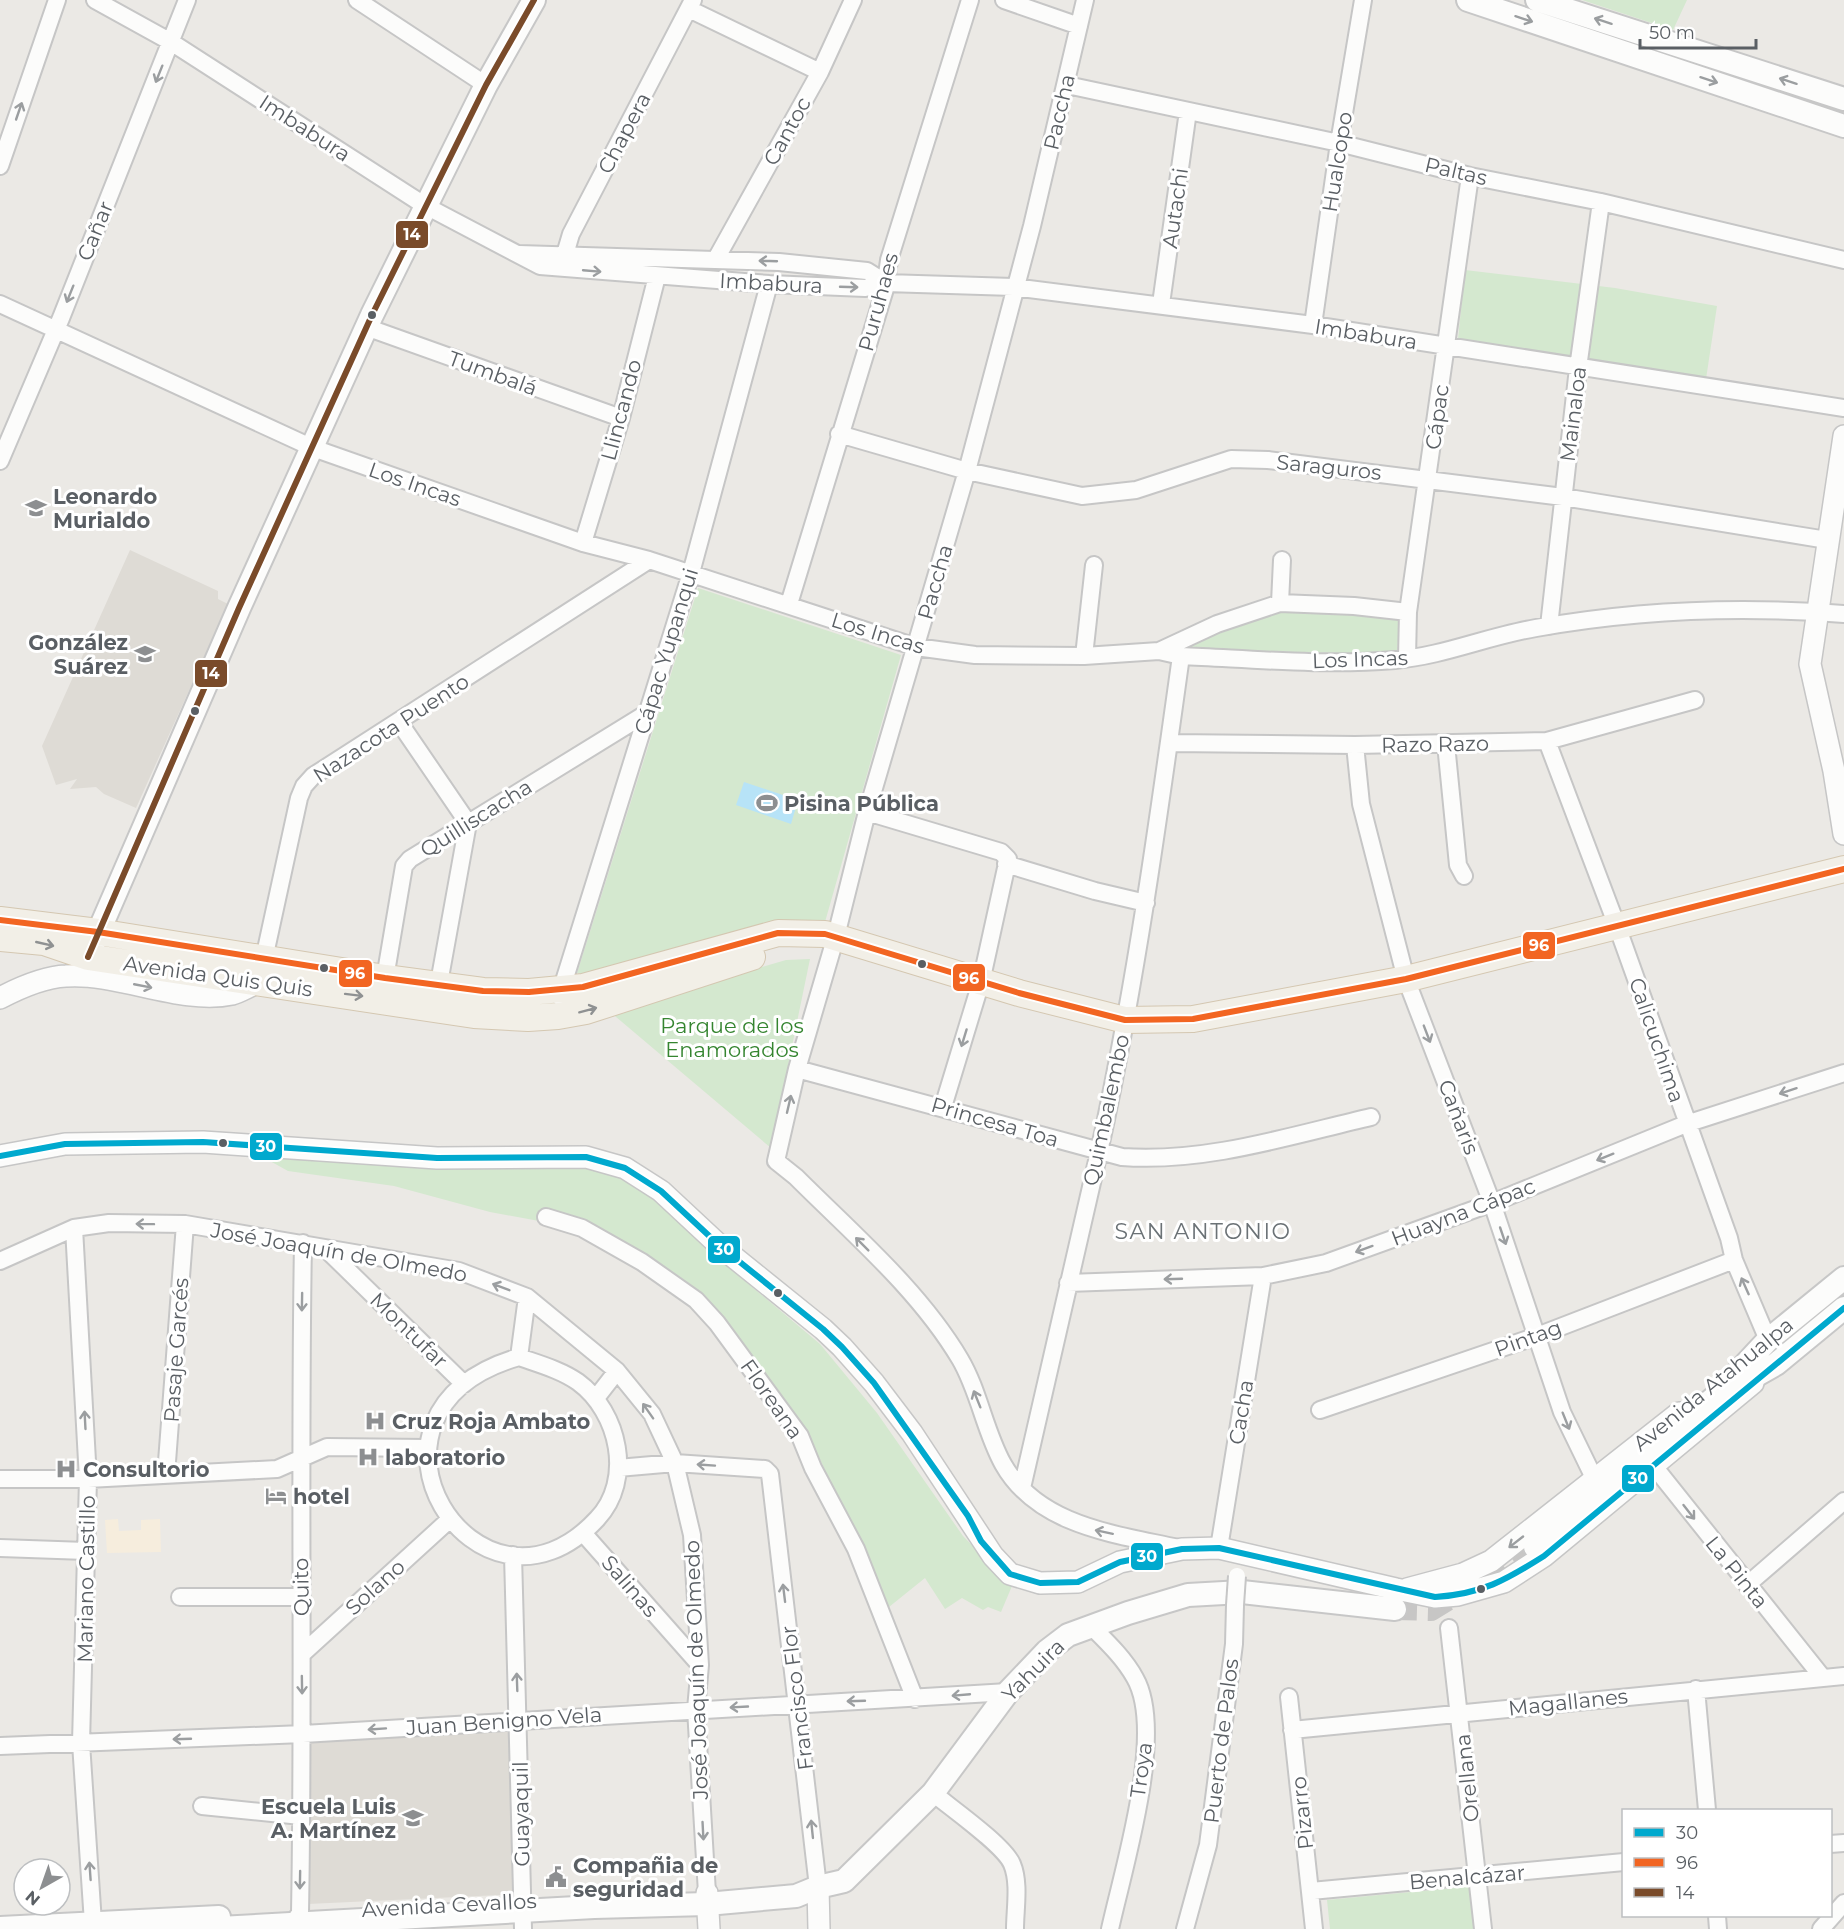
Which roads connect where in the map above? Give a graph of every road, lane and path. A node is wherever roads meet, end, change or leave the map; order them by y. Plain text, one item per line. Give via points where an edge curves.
1 (57, 0) edge
2 (95, 0) edge
3 (187, 0) edge
4 (357, 0) edge
5 (534, 0) edge
6 (853, 0) edge
7 (970, 0) edge
8 (1004, 0) edge
9 (1085, 0) edge
10 (1363, 0) edge
11 (1468, 0) edge
12 (1537, 0) edge
13 (691, 4) edge
14 (1078, 26) junction
15 (171, 42) junction
16 (820, 72) junction
17 (486, 85) junction
18 (1066, 85) junction
19 (1844, 99) edge
20 (1188, 111) junction
21 (1844, 126) edge
22 (1339, 143) junction
23 (0, 166) edge
24 (1470, 176) junction
25 (1601, 202) junction
26 (424, 206) junction
27 (716, 259) junction
28 (1844, 260) edge
29 (563, 261) junction
30 (657, 276) junction
31 (886, 283) junction
32 (769, 284) junction
33 (1013, 287) junction
34 (0, 304) edge
35 (1161, 304) junction
36 (1312, 325) junction
37 (366, 327) junction
38 (56, 329) junction
39 (1447, 347) junction
40 (1578, 368) junction
41 (1844, 408) edge
42 (621, 418) junction
43 (839, 434) junction
44 (1844, 436) edge
45 (313, 448) junction
46 (0, 461) edge
47 (967, 471) junction
48 (1429, 478) junction
49 (1563, 497) junction
50 (1827, 540) junction
51 (583, 543) junction
52 (649, 560) junction
53 (1282, 560) dead end
54 (1094, 565) dead end
55 (691, 573) junction
56 (1280, 603) junction
57 (789, 604) junction
58 (1408, 612) junction
59 (1818, 612) junction
60 (1844, 614) edge
61 (1549, 626) junction
62 (916, 647) junction
63 (1159, 651) junction
64 (1084, 656) junction
65 (1181, 656) junction
66 (1407, 658) junction
67 (1695, 700) dead end
68 (647, 713) junction
69 (399, 722) junction
70 (1547, 741) junction
71 (1169, 743) junction
72 (1446, 744) junction
73 (1355, 745) junction
74 (867, 812) junction
75 (468, 823) junction
76 (1844, 834) edge
77 (1007, 861) junction
78 (1844, 869) edge
79 (1464, 876) dead end
80 (1146, 903) junction
81 (0, 920) edge
82 (1617, 926) junction
83 (98, 932) junction
84 (0, 938) edge
85 (834, 942) junction
86 (88, 957) junction
87 (265, 959) junction
88 (385, 978) junction
89 (1406, 979) junction
90 (981, 982) junction
91 (257, 983) junction
92 (563, 990) junction
93 (436, 997) junction
94 (0, 998) edge
95 (558, 1016) junction
96 (1125, 1020) junction
97 (798, 1069) junction
98 (1844, 1073) edge
99 (943, 1107) junction
100 (1371, 1117) dead end
101 (1686, 1124) junction
102 (1099, 1152) junction
103 (0, 1156) edge
104 (1492, 1203) junction
105 (546, 1217) dead end
106 (185, 1224) junction
107 (74, 1228) junction
108 (303, 1243) junction
109 (327, 1250) junction
110 (1734, 1260) junction
111 (0, 1261) edge
112 (1263, 1276) junction
113 (1844, 1278) edge
114 (1068, 1283) junction
115 (527, 1297) junction
116 (1844, 1308) edge
117 (1537, 1336) junction
118 (1764, 1344) junction
119 (519, 1357) junction
120 (1776, 1364) junction
121 (617, 1371) junction
122 (464, 1384) junction
123 (596, 1398) junction
124 (1714, 1398) junction
125 (1320, 1410) dead end
126 (428, 1448) junction
127 (299, 1458) junction
128 (675, 1463) junction
129 (1653, 1465) junction
130 (618, 1468) junction
131 (166, 1475) junction
132 (0, 1479) edge
133 (88, 1479) junction
134 (1595, 1480) junction
135 (1022, 1488) junction
136 (1844, 1501) edge
137 (449, 1520) junction
138 (584, 1534) junction
139 (1535, 1547) tunnel mouth
140 (0, 1548) edge
141 (1219, 1548) junction
142 (1182, 1549) junction
143 (86, 1551) junction
144 (1248, 1553) junction
145 (513, 1555) junction
146 (1747, 1585) junction
147 (180, 1597) dead end
148 (301, 1597) junction
149 (1395, 1599) junction
150 (1091, 1626) junction
151 (1449, 1628) dead end
152 (302, 1654) junction
153 (700, 1665) junction
154 (1844, 1676) edge
155 (1823, 1678) junction
156 (1696, 1689) junction
157 (1008, 1692) junction
158 (1289, 1697) dead end
159 (915, 1699) junction
160 (798, 1703) junction
161 (696, 1709) junction
162 (1460, 1712) junction
163 (519, 1720) junction
164 (1292, 1730) junction
165 (303, 1734) junction
166 (81, 1743) junction
167 (0, 1746) edge
168 (933, 1793) junction
169 (202, 1806) dead end
170 (1707, 1809) edge
171 (302, 1816) junction
172 (1622, 1862) edge
173 (1478, 1877) junction
174 (818, 1887) junction
175 (1311, 1891) junction
176 (707, 1898) junction
177 (1844, 1903) edge
178 (523, 1914) edge
179 (1832, 1917) edge
180 (1832, 1917) edge
181 (295, 1922) edge
182 (416, 1923) edge
183 (92, 1926) edge
184 (0, 1928) edge
185 (201, 1929) edge
186 (709, 1929) edge
187 (819, 1929) edge
188 (1015, 1929) edge
189 (1110, 1929) edge
190 (1185, 1929) edge
191 (1314, 1929) edge
192 (1483, 1929) edge
193 (1821, 1929) edge

23 -> 1 street
2 - 15 street, Imbabura
3 - 15 street, Cañar
4 - 17 street
5 - 17 main road
6 - 16 street, Cantoc
7 - 31 street, Puruhaes via 889,260
8 - 14 street
9 - 14 street, Paccha
10 - 22 street, Hualcopo
11 -> 21 main road
19 -> 12 main road
13 - 16 street
13 - 29 street, Chapera via 572,234
14 - 18 street, Paccha
15 - 26 street, Imbabura
15 -> 38 street, Cañar
16 - 27 street, Cantoc
17 - 26 main road
18 - 20 street, Paltas
18 - 33 street, Paccha
20 - 22 street, Paltas
20 - 35 street, Autachi
22 - 24 street, Paltas
22 - 36 street, Hualcopo
24 - 25 street, Paltas
24 - 39 street, Cápac
25 - 28 street, Paltas
25 - 40 street, Mainaloa
26 - 29 street, Imbabura via 540,266
26 - 37 main road
27 - 29 street, Imbabura
31 -> 27 street, Imbabura via 867,271
29 -> 30 street, Imbabura
30 - 32 street, Imbabura
30 - 42 street, Llincando
32 -> 31 street, Imbabura via 865,288
31 - 33 street, Imbabura
31 - 43 street, Puruhaes
32 - 55 street, Cápac Yupanqui
33 - 35 street, Imbabura
33 - 47 street, Paccha
34 - 38 street, Los Incas
35 - 36 street, Imbabura
36 - 39 street, Imbabura
37 - 42 street, Tumbalá
37 - 45 main road
38 - 45 street, Los Incas
38 - 46 street, Cañar
39 - 40 street, Imbabura
39 - 48 street, Cápac
40 - 41 street, Imbabura
40 - 49 street, Mainaloa
42 - 51 street, Llincando
43 - 47 street, Saraguros
43 - 57 street, Puruhaes
44 - 50 street
45 - 51 street, Los Incas
45 - 83 main road
47 - 48 street, Saraguros via 1082,496 1136,490 1231,459
47 - 62 street, Paccha
48 - 49 street, Saraguros
48 - 58 street, Cápac
49 - 50 street, Saraguros
49 - 61 street, Mainaloa
50 - 59 street
51 - 52 street, Los Incas
52 - 55 street, Los Incas
52 - 69 street, Nazacota Puento
53 - 56 street
54 - 64 street
55 - 57 street, Los Incas
55 - 68 street, Cápac Yupanqui
56 - 58 street
56 - 63 street via 1217,624
57 - 62 street, Los Incas
58 - 66 street, Cápac
59 - 60 street, Los Incas
59 - 61 street, Los Incas via 1717,610
59 - 76 street via 1810,664
61 - 66 street, Los Incas
62 - 64 street, Los Incas via 975,655
62 - 74 street, Paccha
63 - 64 street, Los Incas
63 - 65 street, Los Incas
65 - 66 street, Los Incas via 1335,663
65 - 71 street, Quimbalembo
67 - 70 street, Razo Razo
68 - 75 street, Quilliscacha
68 - 92 street, Cápac Yupanqui
69 - 75 street
69 - 87 street, Nazacota Puento via 313,776 304,786
70 - 72 street, Razo Razo
70 - 82 street, Calicuchima
71 - 73 street, Razo Razo
71 - 80 street, Quimbalembo
72 - 73 street, Razo Razo
72 - 79 street via 1458,865
73 - 89 street, Cañaris via 1361,804
74 - 77 street via 1001,852
74 - 85 street, Paccha
75 - 88 street, Quilliscacha via 404,866
75 - 93 street
77 - 80 street via 1095,891
77 - 90 street
78 - 82 main road, Avenida Quis Quis
80 - 96 street, Quimbalembo
81 - 83 main road, Avenida Quis Quis
82 - 89 main road, Avenida Quis Quis
82 - 101 street, Calicuchima
83 - 86 main road
83 - 87 main road, Avenida Quis Quis
84 -> 86 main road, Avenida Quis Quis via 44,942
85 - 90 main road, Avenida Quis Quis
85 - 92 main road, Avenida Quis Quis via 778,933
95 -> 85 main road, Avenida Quis Quis via 586,1011 771,951
85 - 97 street, Paccha
86 - 91 main road, Avenida Quis Quis
87 - 88 main road, Avenida Quis Quis
87 - 91 street, Nazacota Puento
88 - 93 main road, Avenida Quis Quis
89 - 96 main road, Avenida Quis Quis via 1193,1019
89 -> 104 street, Cañaris
90 - 96 main road, Avenida Quis Quis
90 -> 99 street
91 -> 93 main road, Avenida Quis Quis
94 -> 91 street via 16,989 64,976 99,977 185,994 231,994
92 - 93 main road, Avenida Quis Quis via 483,991
92 - 95 street, Cápac Yupanqui
93 - 95 main road, Avenida Quis Quis via 474,1015
96 - 102 street, Quimbalembo
97 - 99 street, Princesa Toa
135 -> 97 street, Paccha via 1003,1465 961,1360 914,1298 776,1161
98 -> 101 street, Huayna Cápac
99 - 102 street, Princesa Toa
100 - 102 street, Princesa Toa via 1196,1156 1146,1159
101 -> 104 street, Huayna Cápac
101 - 110 street, Calicuchima
102 - 114 street, Quimbalembo
103 - 142 street, Avenida Atahualpa via 65,1144 203,1142 437,1158 586,1157 626,1168 661,1191 720,1246 842,1347 874,1383 968,1516 981,1542 1010,1574 1040,1583 1078,1582 1120,1562
104 -> 112 street, Huayna Cápac via 1326,1263
104 -> 117 street, Cañaris
105 - 159 street, Floreana via 582,1228 642,1262 696,1300 717,1323 800,1436 856,1549
106 -> 107 street, José Joaquín de Olmedo via 109,1223
106 - 108 street, José Joaquín de Olmedo
106 - 131 street, Pasaje Garcés
107 - 111 street, José Joaquín de Olmedo
133 -> 107 street, Mariano Castillo
108 - 109 street, José Joaquín de Olmedo
108 -> 127 street, Quito
115 -> 109 street, José Joaquín de Olmedo via 459,1271
109 - 122 street, Montufar
110 - 117 street, Pintag
118 -> 110 street, Calicuchima
112 -> 114 street, Huayna Cápac
112 - 141 street, Cacha
113 - 118 main road, Avenida Atahualpa
114 - 135 street, Quimbalembo
115 - 119 street
115 - 121 street, José Joaquín de Olmedo
116 - 120 main road, Avenida Atahualpa
117 - 125 street, Pintag
117 -> 134 street, Cañaris via 1562,1412
118 - 124 main road
118 - 134 street, Avenida Atahualpa
119 - 122 street via 504,1361
119 - 123 street via 577,1382
120 - 124 main road
120 - 129 street, Avenida Atahualpa
121 - 123 street
128 -> 121 street, José Joaquín de Olmedo via 652,1414
122 - 126 street via 434,1424
123 - 130 street via 612,1427
124 - 139 main road
126 - 127 street via 327,1447
126 - 137 street via 429,1474 436,1498
127 - 131 street via 277,1469
127 - 148 street, Quito
128 - 130 street
128 - 153 street, José Joaquín de Olmedo via 692,1534
160 -> 128 street, Francisco Flor via 770,1474 765,1469
129 -> 146 street, La Pinta
129 - 149 street, Avenida Atahualpa via 1544,1556 1504,1581 1458,1595
130 - 138 street via 613,1493
131 - 133 street
132 - 133 street
133 - 143 street, Mariano Castillo
134 -> 149 street, Avenida Atahualpa via 1491,1561
142 -> 135 street via 1089,1529 1046,1508
136 - 146 street
137 - 145 street via 467,1537 489,1549
137 - 152 street, Solano
138 - 145 street via 563,1547 539,1554
138 - 153 street, Salinas
140 - 143 street
141 - 142 street, Avenida Atahualpa
141 - 144 street, Avenida Atahualpa
143 - 166 street, Mariano Castillo
144 - 149 street, Avenida Atahualpa
144 - 190 street, Puerto de Palos, bridge via 1236,1576 1234,1644 1208,1845
163 -> 145 street, Guayaquil
146 - 155 street, La Pinta
147 - 148 street
148 - 152 street, Quito
149 - 150 main road, Yahuira via 1242,1592 1188,1595
150 - 157 main road, Yahuira via 1068,1635 1047,1651
150 - 189 street, Troya via 1136,1680 1146,1710 1147,1730 1132,1828
151 - 162 street, Orellana
152 -> 165 street, Quito
153 - 161 street, José Joaquín de Olmedo
154 - 155 street, Magallanes
155 - 156 street, Magallanes
156 - 162 street, Magallanes
156 - 170 street
157 -> 159 street, Juan Benigno Vela
157 - 168 main road, Yahuira
158 - 164 street, Pizarro
159 -> 160 street, Juan Benigno Vela
160 -> 161 street, Juan Benigno Vela
174 -> 160 street, Francisco Flor
161 - 163 street, Juan Benigno Vela
161 -> 176 street, José Joaquín de Olmedo
162 - 164 street, Magallanes
162 - 173 street, Orellana
163 -> 165 street, Juan Benigno Vela
163 - 178 street, Guayaquil
164 - 175 street, Pizarro
165 -> 166 street, Juan Benigno Vela
165 - 171 street, Quito
166 - 167 street, Juan Benigno Vela
183 -> 166 street, Mariano Castillo
168 - 174 main road, Yahuira via 844,1881
168 - 188 street via 1011,1861 1015,1877
169 - 171 street
171 -> 181 street, Quito
172 - 173 street, Benalcázar
173 - 175 street, Benalcázar
173 - 192 street, Orellana
174 - 176 main road, Avenida Cevallos via 797,1882
174 - 187 street, Francisco Flor
175 - 191 street, Pizarro
176 - 178 main road, Avenida Cevallos
176 - 186 street, José Joaquín de Olmedo
177 - 179 street
178 - 181 main road, Avenida Cevallos
178 - 182 main road, Avenida Cevallos
180 - 193 street
181 - 182 main road, Avenida Cevallos
181 - 183 main road, Avenida Cevallos
181 - 185 main road, Avenida Cevallos
183 - 184 main road, Avenida Cevallos

